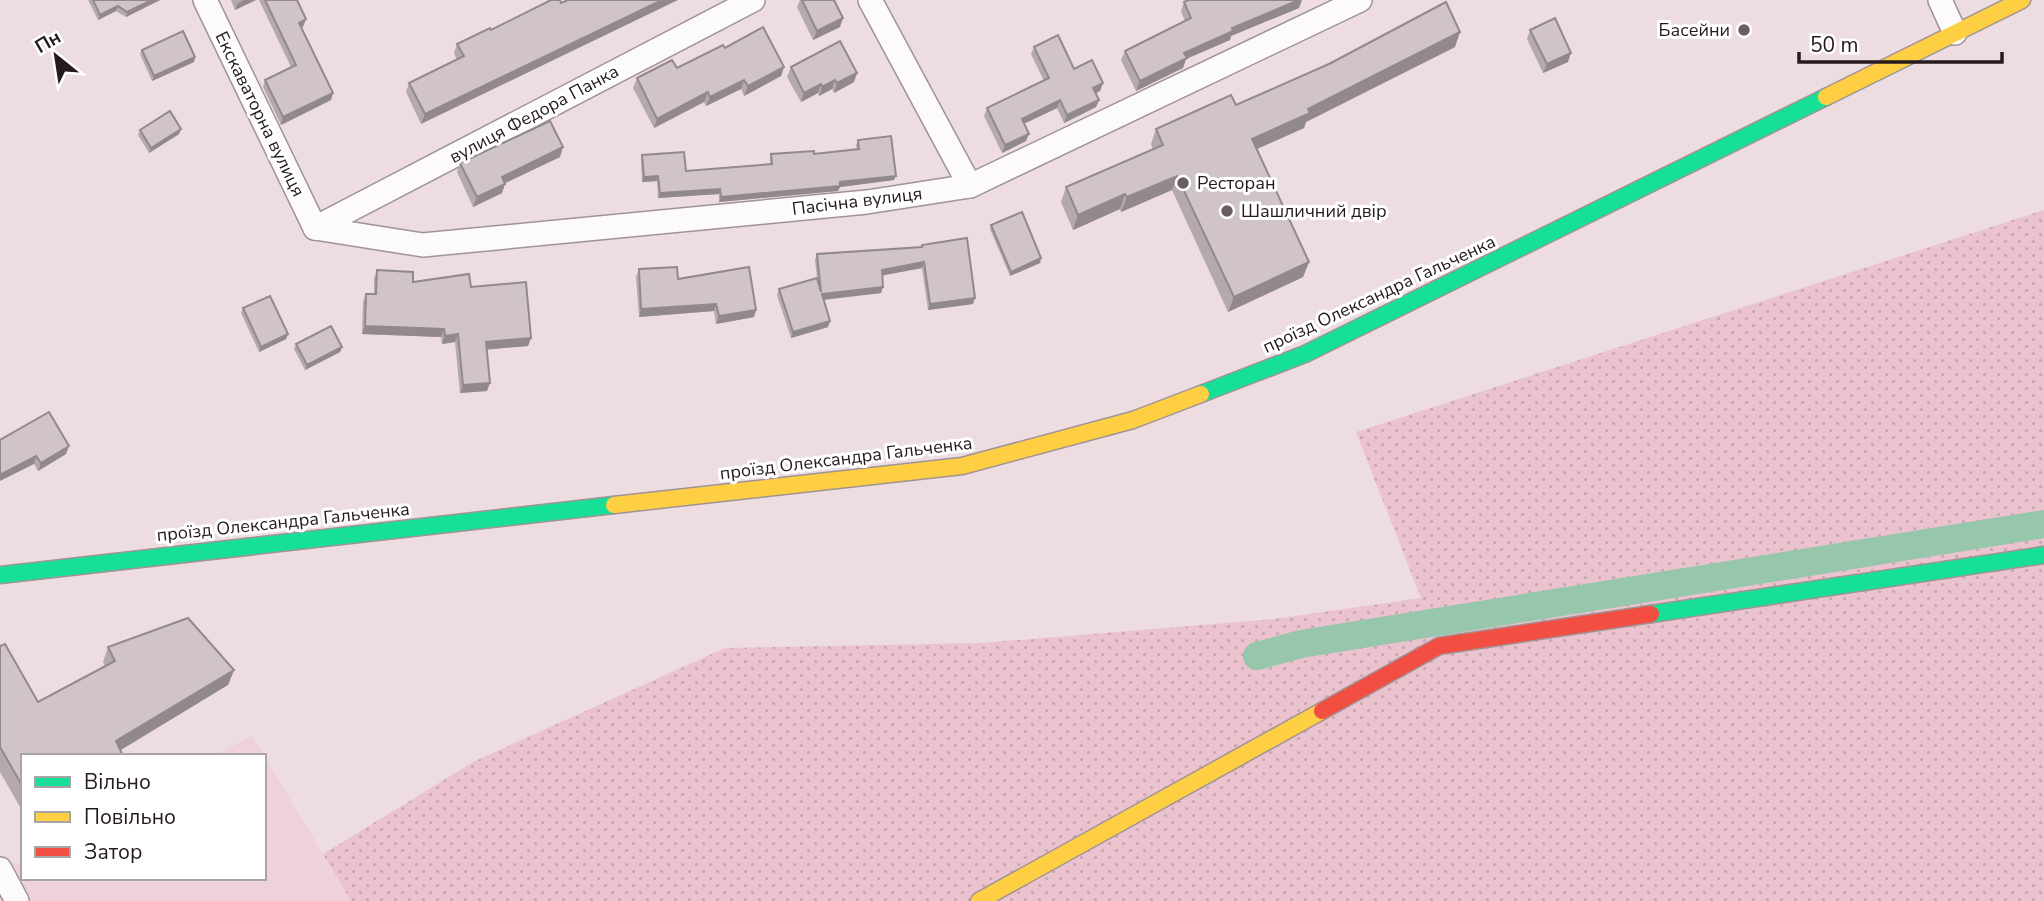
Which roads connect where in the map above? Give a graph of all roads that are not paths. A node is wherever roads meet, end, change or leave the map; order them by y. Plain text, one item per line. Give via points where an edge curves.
1 (205, 0) edge
2 (753, 0) edge
3 (870, 0) edge
4 (1360, 0) edge
5 (1940, 0) edge
6 (2022, 0) edge
7 (1955, 33) junction
8 (970, 186) junction
9 (315, 228) junction
10 (2044, 555) edge
11 (0, 575) edge
12 (0, 869) edge
13 (17, 901) edge
14 (979, 901) edge

1 - 9 street, Екскаваторна вулиця
2 - 9 street, вулиця Федора Панка
3 - 8 street
4 - 8 street, Пасічна вулиця
5 - 7 street
6 - 7 main road, проїзд Олександра Гальченка
7 - 11 main road, проїзд Олександра Гальченка via 1305,354 1133,420 962,466
8 - 9 street, Пасічна вулиця via 867,202 423,245
10 - 14 main road via 1439,646
12 - 13 street

